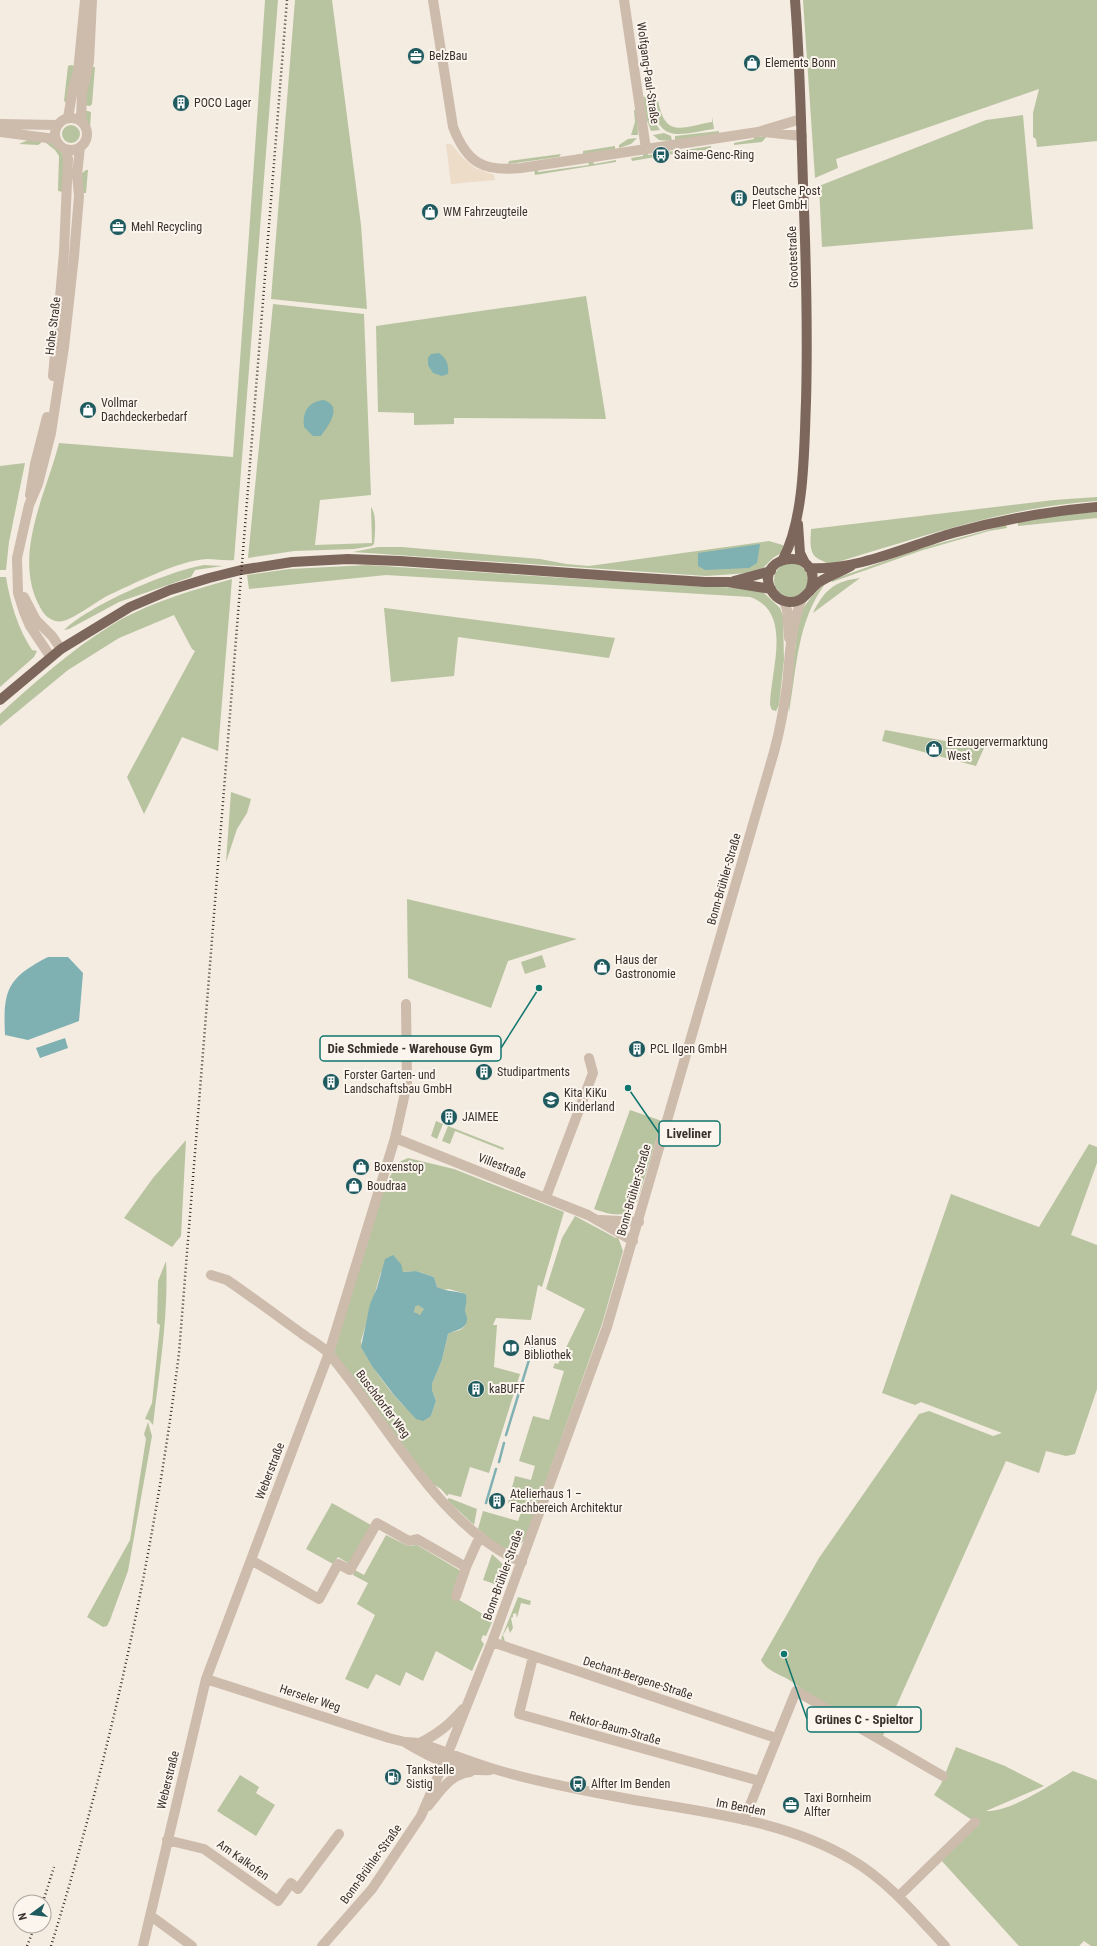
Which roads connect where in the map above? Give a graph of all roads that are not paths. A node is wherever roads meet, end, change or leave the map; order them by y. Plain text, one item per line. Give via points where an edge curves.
1 (85, 0) edge
2 (92, 0) edge
3 (433, 0) edge
4 (624, 0) edge
5 (795, 0) edge
6 (68, 118) junction
7 (801, 119) junction
8 (81, 121) junction
9 (0, 124) edge
10 (57, 126) junction
11 (0, 132) edge
12 (758, 132) junction
13 (802, 136) junction
14 (55, 138) junction
15 (80, 147) junction
16 (66, 149) junction
17 (646, 149) junction
18 (48, 432) junction
19 (1097, 506) edge
20 (797, 513) junction
21 (783, 559) junction
22 (854, 564) junction
23 (807, 566) junction
24 (771, 572) junction
25 (17, 578) junction
26 (728, 582) junction
27 (771, 589) junction
28 (810, 591) junction
29 (802, 599) junction
30 (784, 601) junction
31 (61, 649) junction
32 (790, 650) junction
33 (50, 656) junction
34 (0, 700) edge
35 (406, 1004) dead end
36 (589, 1058) dead end
37 (395, 1138) junction
38 (546, 1197) junction
39 (599, 1220) junction
40 (638, 1222) junction
41 (633, 1242) junction
42 (211, 1275) dead end
43 (329, 1353) junction
44 (480, 1536) junction
45 (251, 1560) junction
46 (522, 1562) junction
47 (466, 1567) junction
48 (456, 1596) dead end
49 (492, 1642) junction
50 (533, 1657) junction
51 (206, 1679) junction
52 (468, 1702) junction
53 (776, 1738) junction
54 (405, 1742) junction
55 (420, 1743) junction
56 (448, 1753) junction
57 (444, 1763) junction
58 (496, 1770) junction
59 (474, 1771) junction
60 (942, 1776) dead end
61 (760, 1781) junction
62 (420, 1816) junction
63 (744, 1820) junction
64 (975, 1822) dead end
65 (339, 1834) dead end
66 (167, 1840) junction
67 (899, 1896) junction
68 (151, 1916) junction
69 (144, 1946) edge
70 (192, 1946) edge
71 (322, 1946) edge
72 (945, 1946) edge

1 - 6 street via 78,72
2 - 8 street via 89,62 82,93
3 - 17 street via 453,127 460,145 482,165 494,170 507,170
4 - 17 street, Wolfgang-Paul-Straße
5 - 7 main road, Grootestraße
6 - 8 street
6 - 10 street
7 - 12 street
7 - 13 main road, Grootestraße
8 - 15 street via 86,132 85,140
9 - 10 street
10 - 14 street
11 - 14 street
12 - 13 street
12 - 17 street
13 - 20 main road, Grootestraße via 807,355 805,430
14 - 16 street
15 - 16 street
15 - 18 street, Hohe Straße via 74,263
16 - 18 street, Hohe Straße via 68,159 62,290
18 - 25 street, Hohe Straße via 38,484 29,505 17,558
19 - 22 main road via 1047,512 982,525
20 - 21 main road, Grootestraße via 790,544
20 - 23 main road, Grootestraße via 800,552
21 - 23 main road via 791,558
21 - 24 main road
22 - 23 main road via 829,568
22 - 28 main road via 820,581
23 - 28 main road via 813,579
24 - 26 main road
24 - 27 main road
25 - 31 street, Hohe Straße via 36,620
25 - 33 street, Hohe Straße via 18,593 24,612
26 - 27 main road
26 - 31 main road via 400,561 348,559 292,562 241,570 170,590 130,607
27 - 30 main road
28 - 29 main road
29 - 30 main road
29 - 32 street, Bonn-Brühler-Straße via 797,610
30 - 32 street, Bonn-Brühler-Straße
31 - 33 main road
32 - 40 street, Bonn-Brühler-Straße via 784,704 774,752
33 - 34 main road
35 - 37 street, Weberstraße via 407,1084
36 - 38 street via 593,1073
37 - 38 street, Villestraße
37 - 43 street, Weberstraße
38 - 39 street, Villestraße
39 - 40 street, Villestraße
39 - 41 street, Villestraße
40 - 41 street, Bonn-Brühler-Straße
41 - 46 street, Bonn-Brühler-Straße via 608,1327
42 - 43 street, Buschdorfer Weg via 227,1280
43 - 44 street, Buschdorfer Weg via 427,1484 454,1514
43 - 45 street, Weberstraße
44 - 46 street, Buschdorfer Weg via 504,1555
44 - 47 street
45 - 47 street via 319,1599 338,1564 350,1570 377,1524 409,1541 417,1539
45 - 51 street, Weberstraße
46 - 49 street, Bonn-Brühler-Straße
47 - 48 street
49 - 50 street, Dechant-Bergene-Straße
49 - 52 street, Bonn-Brühler-Straße
50 - 53 street, Dechant-Bergene-Straße
50 - 61 street, Rektor-Baum-Straße via 519,1714
51 - 54 street, Herseler Weg
51 - 66 street, Weberstraße
52 - 55 street, Bonn-Brühler-Straße via 449,1724
52 - 56 street, Bonn-Brühler-Straße
53 - 60 street via 796,1691
53 - 61 street
54 - 55 street, Herseler Weg
54 - 57 street, Herseler Weg
55 - 56 street, Herseler Weg
56 - 57 street, Bonn-Brühler-Straße
56 - 58 street, Im Benden
57 - 59 street, Im Benden
57 - 62 street, Bonn-Brühler-Straße
58 - 59 street, Im Benden
58 - 63 street, Im Benden via 581,1790
59 - 62 street via 452,1778
61 - 63 street
62 - 71 street, Bonn-Brühler-Straße via 372,1889
63 - 67 street, Im Benden via 784,1829 828,1846 861,1866
64 - 67 street
65 - 66 street, Am Kalkofen via 298,1889 291,1883 278,1901 204,1849
66 - 68 street, Weberstraße
67 - 72 street, Im Benden
68 - 69 street, Weberstraße
68 - 70 street

